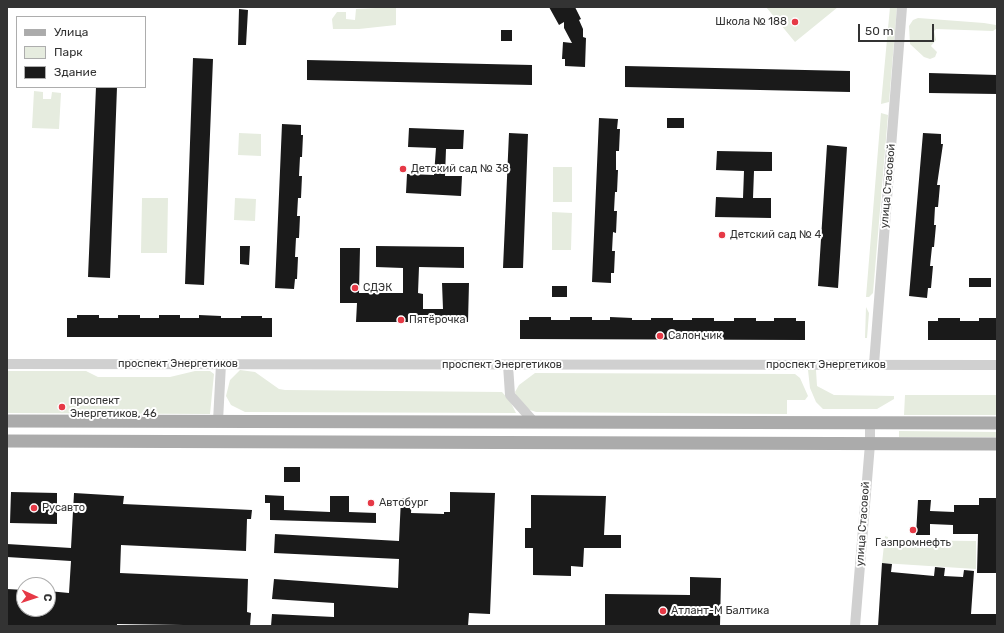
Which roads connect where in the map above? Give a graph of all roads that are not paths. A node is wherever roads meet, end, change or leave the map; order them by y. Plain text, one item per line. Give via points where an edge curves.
1 (902, 7) edge
2 (7, 364) edge
3 (221, 364) junction
4 (874, 364) junction
5 (508, 365) junction
6 (997, 365) edge
7 (7, 421) edge
8 (218, 422) junction
9 (534, 422) junction
10 (870, 423) junction
11 (997, 423) edge
12 (7, 441) edge
13 (870, 444) junction
14 (997, 444) edge
15 (856, 626) edge

1 - 4 street, улица Стасовой
2 - 3 street, проспект Энергетиков
3 - 5 street, проспект Энергетиков
3 - 8 street
4 - 5 street, проспект Энергетиков
4 - 6 street, проспект Энергетиков
5 - 9 street via 510,395
7 - 8 main road
8 - 9 main road
9 - 10 main road
10 - 11 main road
10 - 13 street, улица Стасовой
12 - 13 main road
13 - 14 main road
13 - 15 street, улица Стасовой

